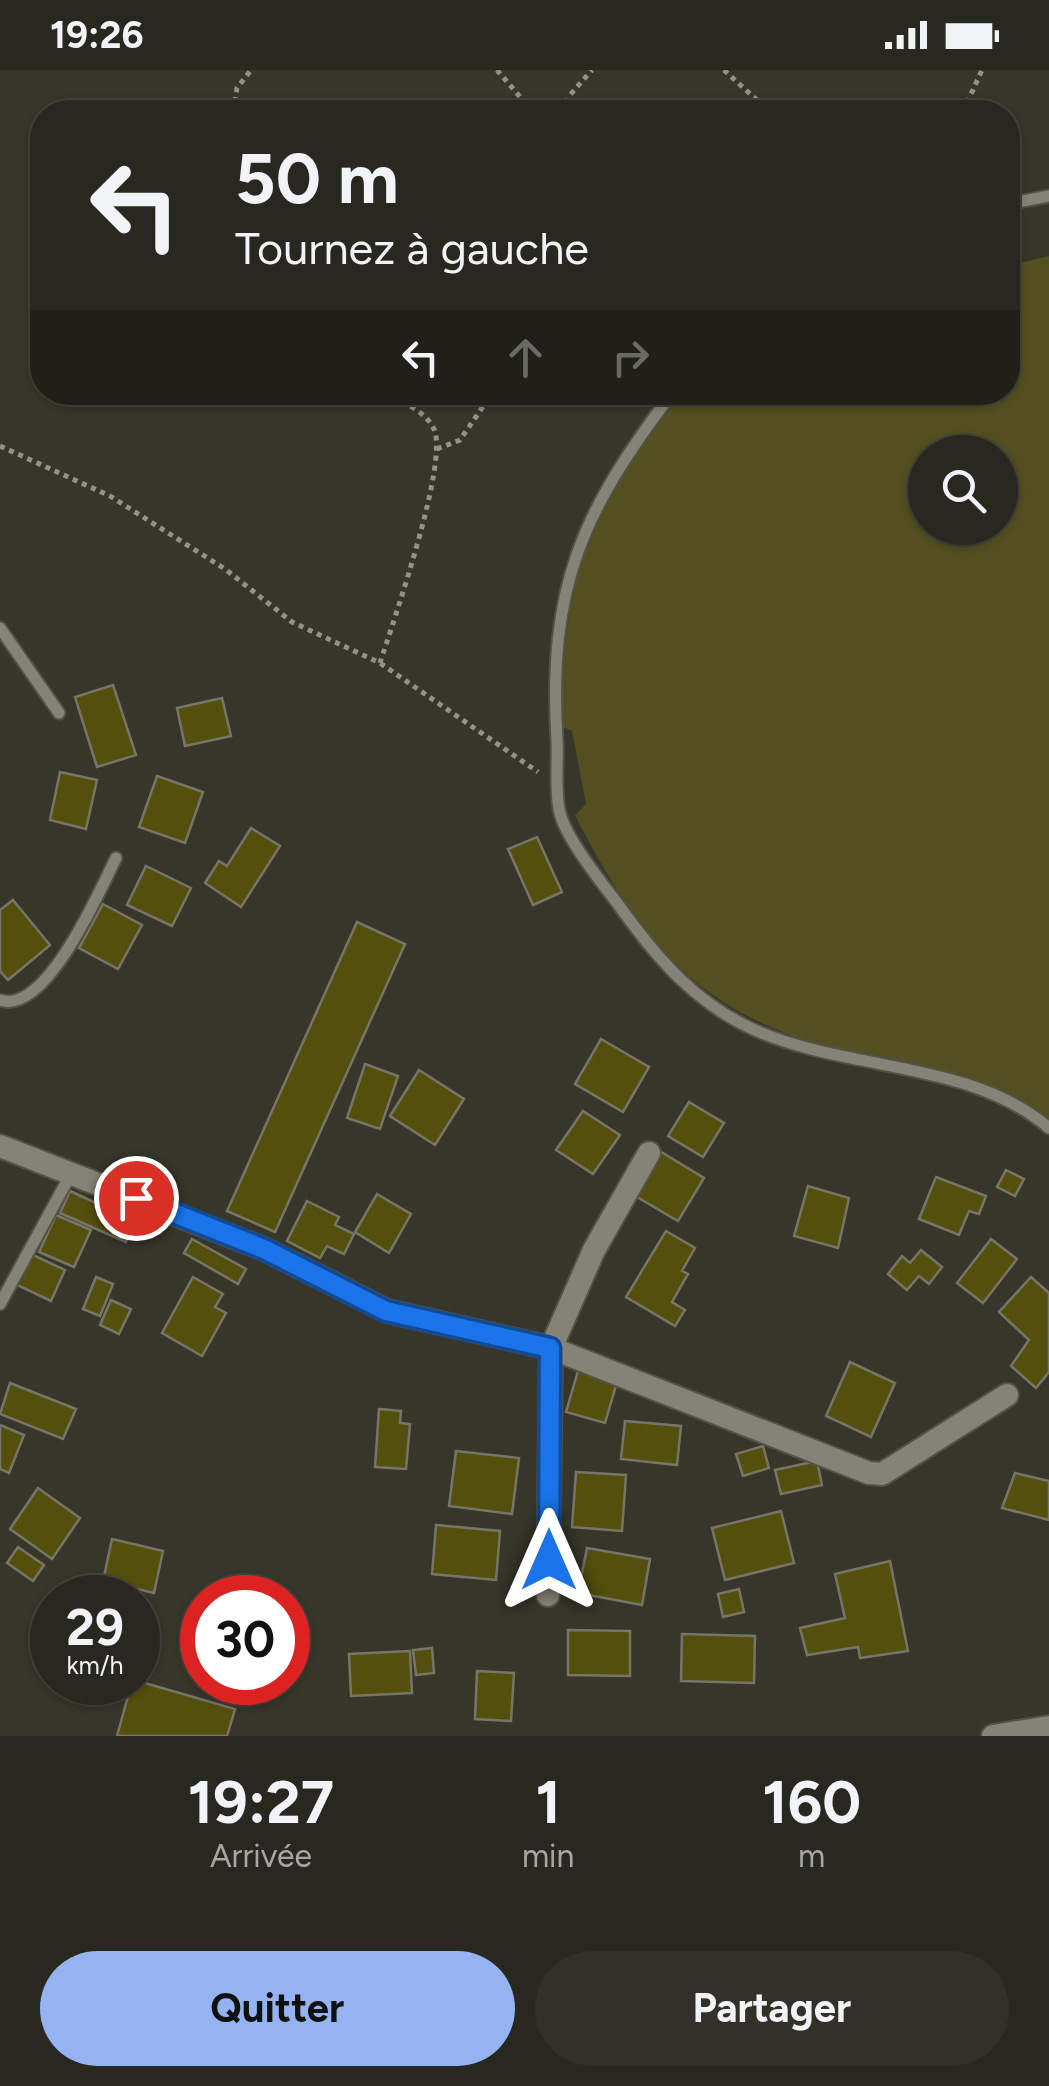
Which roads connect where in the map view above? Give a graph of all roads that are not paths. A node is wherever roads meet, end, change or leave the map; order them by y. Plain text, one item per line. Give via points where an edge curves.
1 (1049, 196) edge
2 (1020, 202) edge
3 (663, 405) edge
4 (0, 628) edge
5 (59, 713) dead end
6 (116, 858) dead end
7 (0, 1000) edge
8 (1049, 1128) edge
9 (0, 1146) edge
10 (649, 1153) dead end
11 (72, 1172) junction
12 (0, 1304) edge
13 (550, 1348) junction
14 (1008, 1394) dead end
15 (548, 1595) dead end
16 (1049, 1727) edge
17 (994, 1736) edge

1 - 2 lane
3 - 8 lane via 628,451 570,564 553,672 559,811 650,948 696,994 755,1030 804,1049 992,1093
4 - 5 lane
6 - 7 lane via 72,949 23,997
9 - 11 street
10 - 13 street via 594,1250
11 - 12 lane
11 - 13 street via 264,1249 386,1311
13 - 14 street via 869,1474 882,1474
13 - 15 street
16 - 17 street

